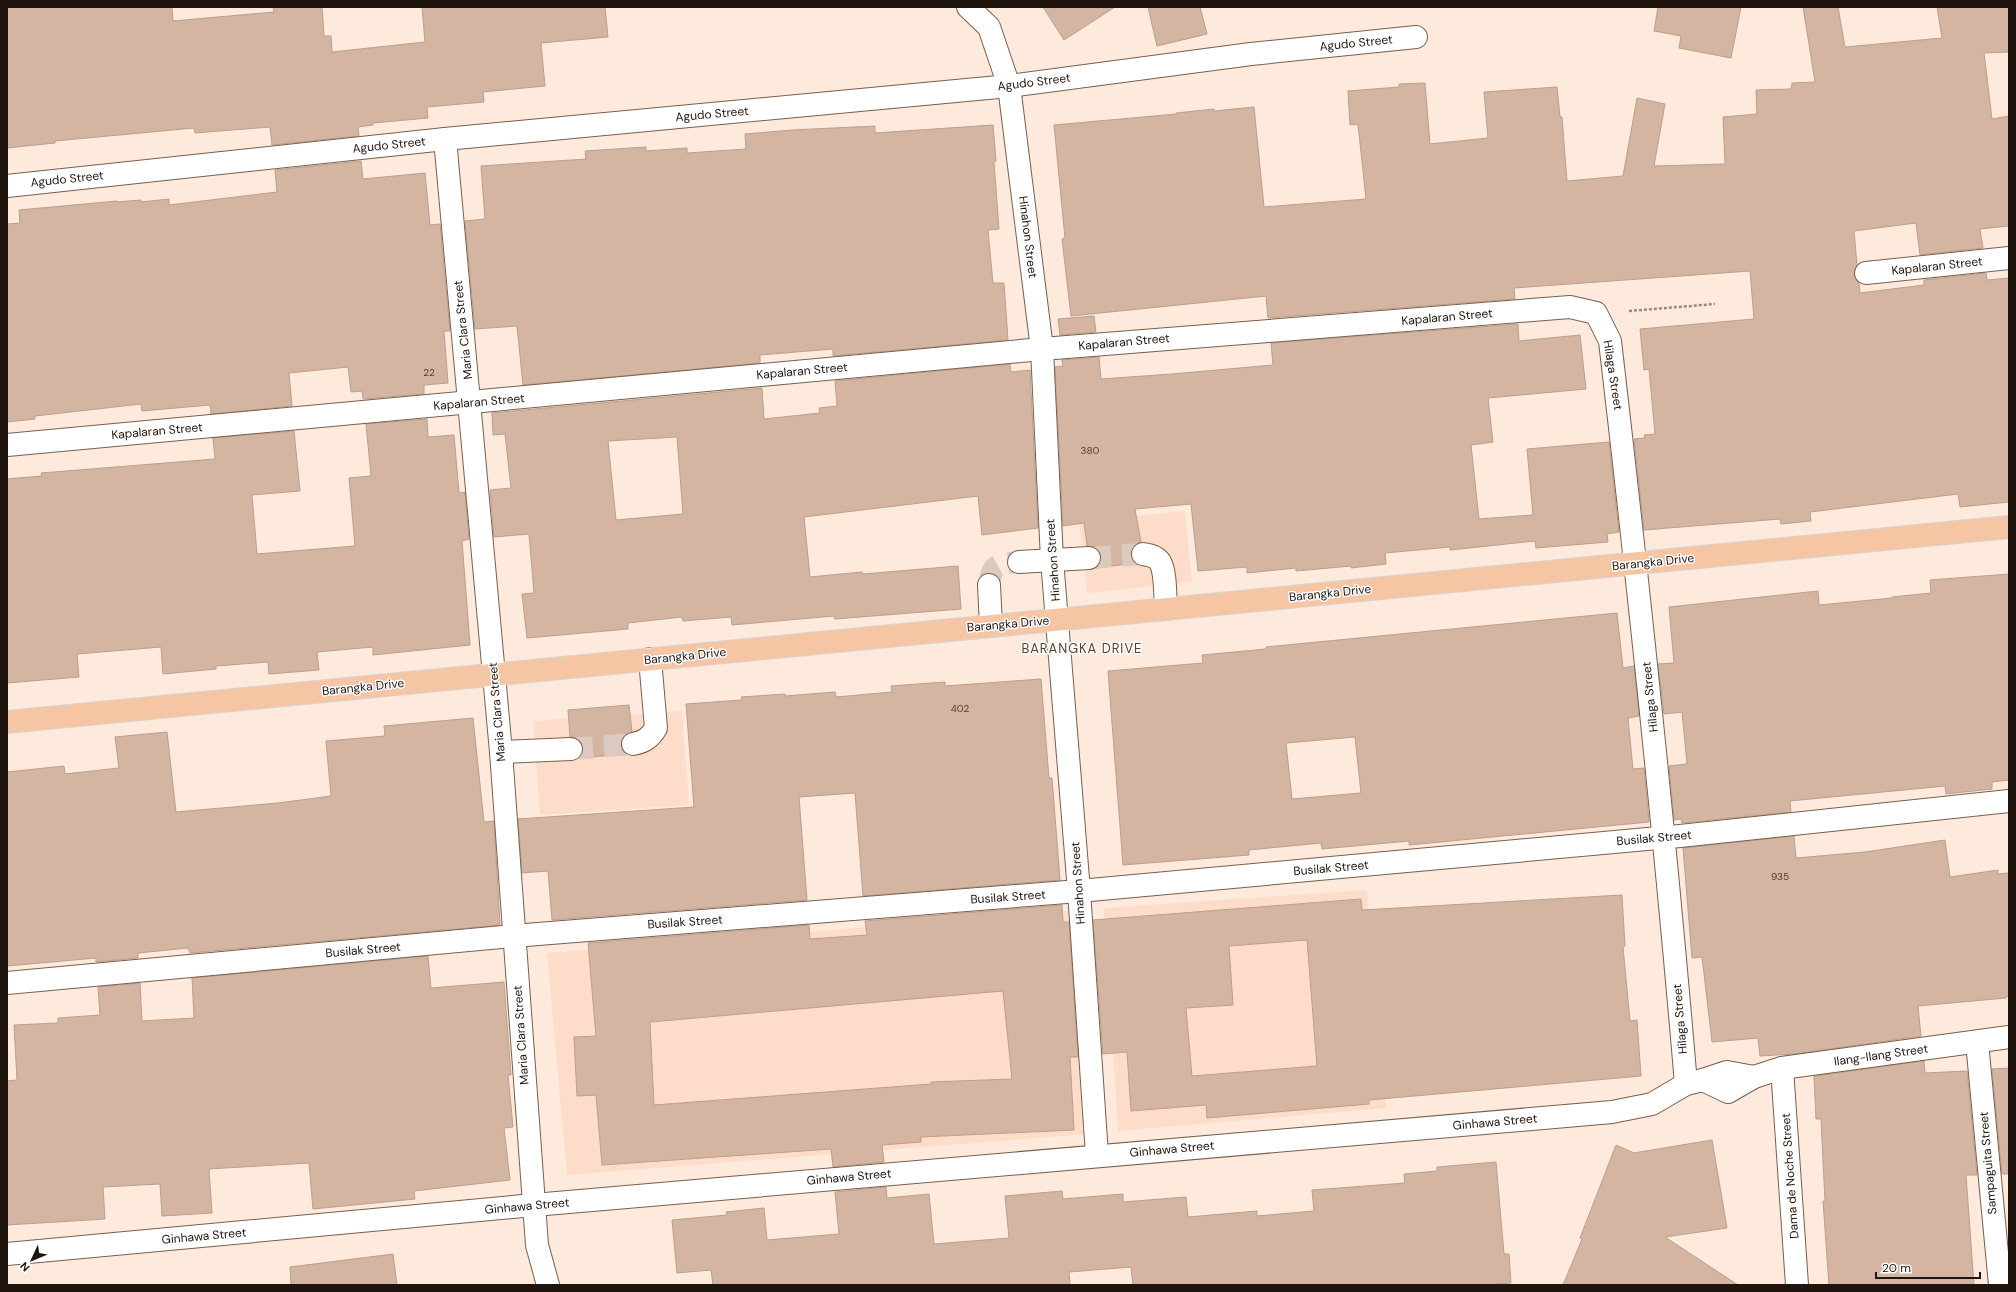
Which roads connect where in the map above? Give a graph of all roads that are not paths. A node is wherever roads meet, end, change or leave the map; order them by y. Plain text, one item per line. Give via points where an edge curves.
1 (968, 7) edge
2 (1416, 37) dead end
3 (1009, 86) junction
4 (445, 139) junction
5 (7, 186) edge
6 (2009, 258) edge
7 (1866, 273) dead end
8 (1596, 313) joint
9 (1042, 349) junction
10 (470, 403) junction
11 (7, 445) edge
12 (2009, 527) edge
13 (1143, 554) tunnel mouth
14 (1089, 558) tunnel mouth
15 (1052, 560) junction
16 (1019, 562) tunnel mouth
17 (1636, 563) junction
18 (989, 585) tunnel mouth
19 (1166, 609) junction
20 (1057, 620) junction
21 (991, 626) junction
22 (650, 659) junction
23 (494, 674) junction
24 (7, 722) edge
25 (633, 744) tunnel mouth
26 (571, 749) tunnel mouth
27 (501, 752) junction
28 (2009, 801) edge
29 (1664, 837) junction
30 (1079, 891) junction
31 (514, 936) junction
32 (7, 983) edge
33 (2009, 1037) edge
34 (1976, 1042) junction
35 (1782, 1068) junction
36 (1694, 1082) junction
37 (1097, 1155) junction
38 (534, 1205) junction
39 (7, 1254) edge
40 (548, 1285) edge
41 (1797, 1285) edge
42 (2000, 1285) edge

1 - 3 street, Hinahon Street via 989,27
2 - 3 street, Agudo Street via 1251,54
3 - 4 street, Agudo Street
3 - 9 street, Hinahon Street
4 - 5 street, Agudo Street
4 - 10 street, Maria Clara Street
6 - 7 street, Kapalaran Street
8 - 9 street, Kapalaran Street via 1570,307
8 - 17 street, Hilaga Street via 1610,341
9 - 10 street, Kapalaran Street
9 - 15 street, Hinahon Street
10 - 11 street, Kapalaran Street
10 - 23 street, Maria Clara Street
12 - 17 main road, Barangka Drive
13 - 19 street via 1152,555 1159,561
14 - 15 street
15 - 16 street
15 - 20 street, Hinahon Street
17 - 19 main road, Barangka Drive
17 - 29 street, Hilaga Street
18 - 21 street
19 - 20 main road, Barangka Drive
20 - 21 main road, Barangka Drive
20 - 30 street, Hinahon Street
21 - 22 main road, Barangka Drive
22 - 23 main road, Barangka Drive
22 - 25 street via 656,728 644,742
23 - 24 main road, Barangka Drive
23 - 27 street, Maria Clara Street
26 - 27 street
27 - 31 street, Maria Clara Street
28 - 29 street, Busilak Street
29 - 30 street, Busilak Street
29 - 36 street, Hilaga Street
30 - 31 street, Busilak Street
30 - 37 street, Hinahon Street
31 - 32 street, Busilak Street
31 - 38 street, Maria Clara Street
33 - 34 street, Ilang-Ilang Street
34 - 35 street, Ilang-Ilang Street
34 - 42 street, Sampaguita Street
35 - 36 street, Ilang-Ilang Street via 1754,1077 1728,1092
35 - 41 street, Dama de Noche Street
36 - 37 street, Ginhawa Street via 1652,1104 1612,1112
37 - 38 street, Ginhawa Street
38 - 39 street, Ginhawa Street
38 - 40 street, Maria Clara Street via 537,1245

